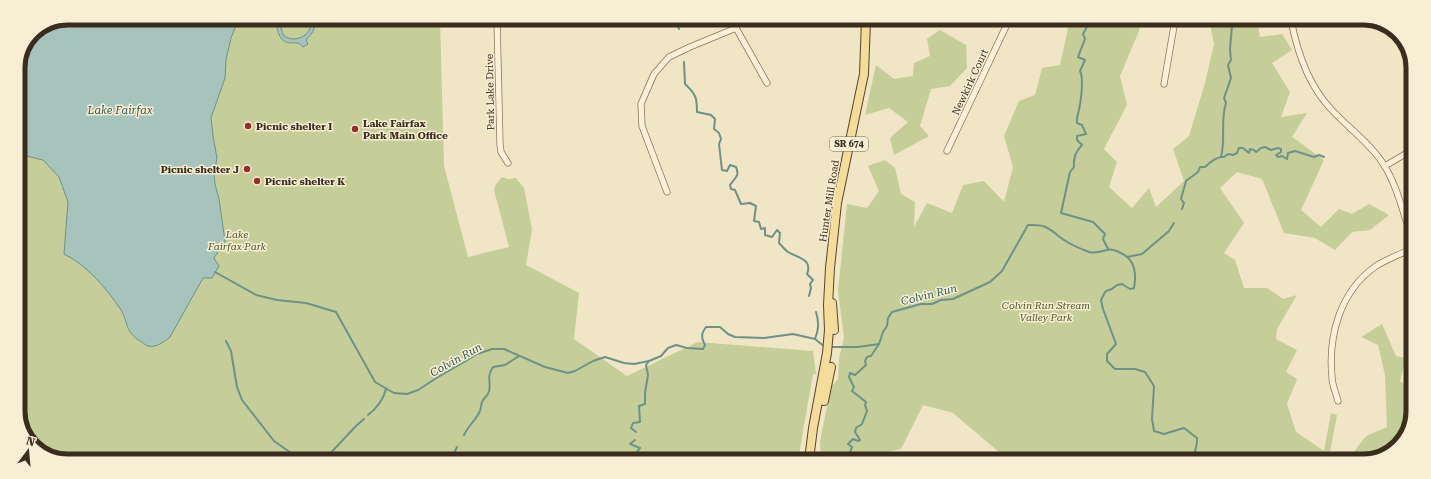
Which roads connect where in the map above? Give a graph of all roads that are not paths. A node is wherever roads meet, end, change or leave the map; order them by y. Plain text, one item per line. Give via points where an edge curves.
1 (497, 25) edge
2 (866, 25) edge
3 (1007, 25) edge
4 (1174, 25) edge
5 (1292, 25) edge
6 (736, 28) joint
7 (767, 83) dead end
8 (1164, 84) dead end
9 (948, 151) dead end
10 (1406, 154) edge
11 (508, 163) dead end
12 (1385, 166) junction
13 (667, 192) dead end
14 (1406, 221) edge
15 (1406, 252) edge
16 (1338, 401) dead end
17 (810, 454) edge

1 - 11 street, Park Lake Drive via 500,144
2 - 17 main road, Hunter Mill Road / SR 674 via 864,74 840,188 830,263 828,305 831,342 828,385
3 - 9 street, Newkirk Court
4 - 8 street
5 - 12 street via 1302,59 1320,95 1330,109 1371,147
6 - 7 street
6 - 13 street via 669,57 654,74 643,98 642,126
10 - 12 street
12 - 14 street
15 - 16 street via 1386,260 1366,274 1351,292 1340,312 1333,330 1331,345 1332,378

